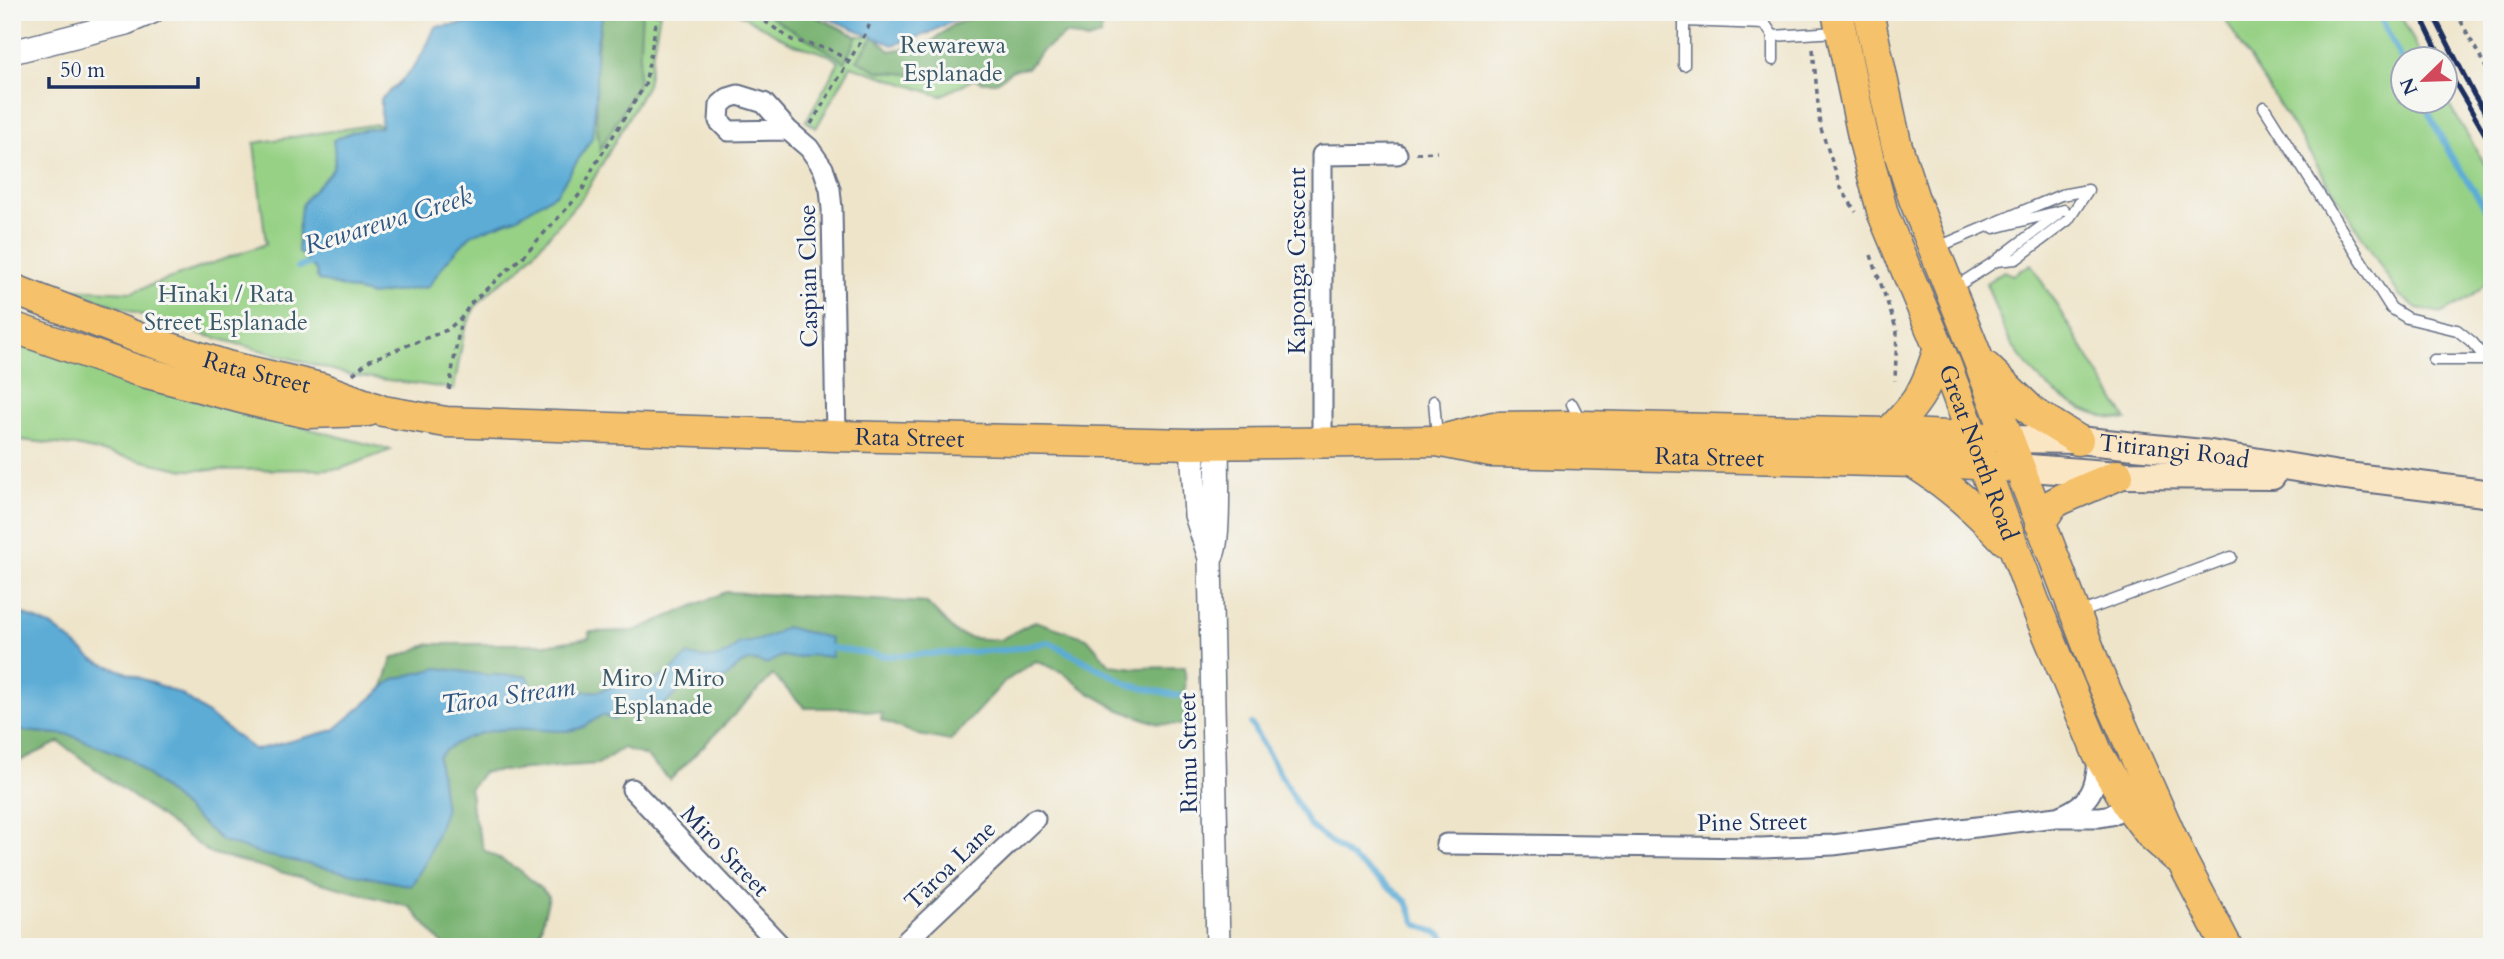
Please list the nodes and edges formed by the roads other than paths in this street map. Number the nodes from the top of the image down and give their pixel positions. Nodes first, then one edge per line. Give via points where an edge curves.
1 (152, 12) edge
2 (1684, 17) edge
3 (1855, 24) edge
4 (1773, 36) junction
5 (12, 52) edge
6 (1773, 60) dead end
7 (1684, 65) dead end
8 (2263, 107) dead end
9 (797, 130) road end
10 (1397, 154) dead end
11 (1963, 236) junction
12 (1934, 248) junction
13 (1996, 261) junction
14 (12, 289) edge
15 (1951, 290) junction
16 (12, 327) edge
17 (1939, 348) junction
18 (1978, 359) junction
19 (2434, 360) dead end
20 (2490, 363) edge
21 (1434, 401) dead end
22 (383, 411) junction
23 (1888, 433) junction
24 (835, 436) junction
25 (1971, 437) junction
26 (2007, 439) junction
27 (2078, 440) junction
28 (1322, 441) junction
29 (1437, 441) junction
30 (1205, 444) junction
31 (1914, 463) junction
32 (1982, 465) junction
33 (2018, 467) junction
34 (2118, 475) junction
35 (2339, 475) junction
36 (2492, 495) edge
37 (2040, 523) junction
38 (2013, 548) junction
39 (2231, 557) dead end
40 (2075, 614) junction
41 (2134, 753) junction
42 (2098, 754) junction
43 (632, 789) dead end
44 (2128, 805) junction
45 (2056, 817) junction
46 (1035, 819) dead end
47 (1446, 844) dead end
48 (2183, 863) junction
49 (782, 947) edge
50 (900, 947) edge
51 (1218, 947) edge
52 (2227, 947) edge

1 - 5 street
2 - 4 lane via 1765,24
2 - 7 lane
3 - 4 lane via 1811,34
3 - 12 main road, Great North Road
3 - 17 main road, Great North Road via 1864,141 1883,214
4 - 6 lane
8 - 20 lane via 2391,308 2407,318 2457,330
9 - 24 street, Caspian Close via 823,168 830,189
10 - 28 street, Kaponga Crescent via 1322,155
11 - 12 lane
11 - 13 lane via 2064,210
11 - 13 lane via 2061,195 2088,190 2068,220 2016,259
12 - 15 main road, Great North Road
13 - 15 lane
14 - 22 main road, Rata Street via 139,338 227,366 321,388
15 - 18 main road, Great North Road
16 - 22 main road, Rata Street via 135,370 253,401 309,413
17 - 23 main road via 1913,408
17 - 25 main road, Great North Road
18 - 26 main road, Great North Road
18 - 27 main road via 2034,413
19 - 20 lane
21 - 29 lane
22 - 24 main road, Rata Street via 446,422
23 - 25 main road, Rata Street
23 - 29 main road, Rata Street via 1577,415 1493,427
24 - 30 main road, Rata Street
25 - 26 main road, Rata Street
25 - 32 main road, Great North Road
26 - 27 main road, Titirangi Road
26 - 33 main road, Great North Road
27 - 35 main road, Titirangi Road via 2211,454
28 - 29 main road, Rata Street
28 - 30 main road, Rata Street
29 - 31 main road, Rata Street via 1491,452
30 - 51 street, Rimu Street via 1217,528 1215,551 1209,558
31 - 32 main road, Rata Street
31 - 38 main road via 1965,499
32 - 33 main road, Rata Street
32 - 38 main road, Great North Road
33 - 34 main road, Titirangi Road
33 - 37 main road, Great North Road
34 - 35 main road, Titirangi Road
34 - 37 main road via 2053,504
35 - 36 main road, Titirangi Road
37 - 40 main road, Great North Road
38 - 42 main road, Great North Road
39 - 40 lane
40 - 41 main road, Great North Road
41 - 44 main road via 2136,793
41 - 48 main road, Great North Road
42 - 44 main road, Great North Road
42 - 45 street, Pine Street via 2093,792
43 - 49 street, Miro Street
44 - 45 street, Pine Street via 2100,817
44 - 48 main road, Great North Road via 2150,834
45 - 47 street, Pine Street via 1833,845
46 - 50 street, Tāroa Lane
48 - 52 main road, Great North Road

